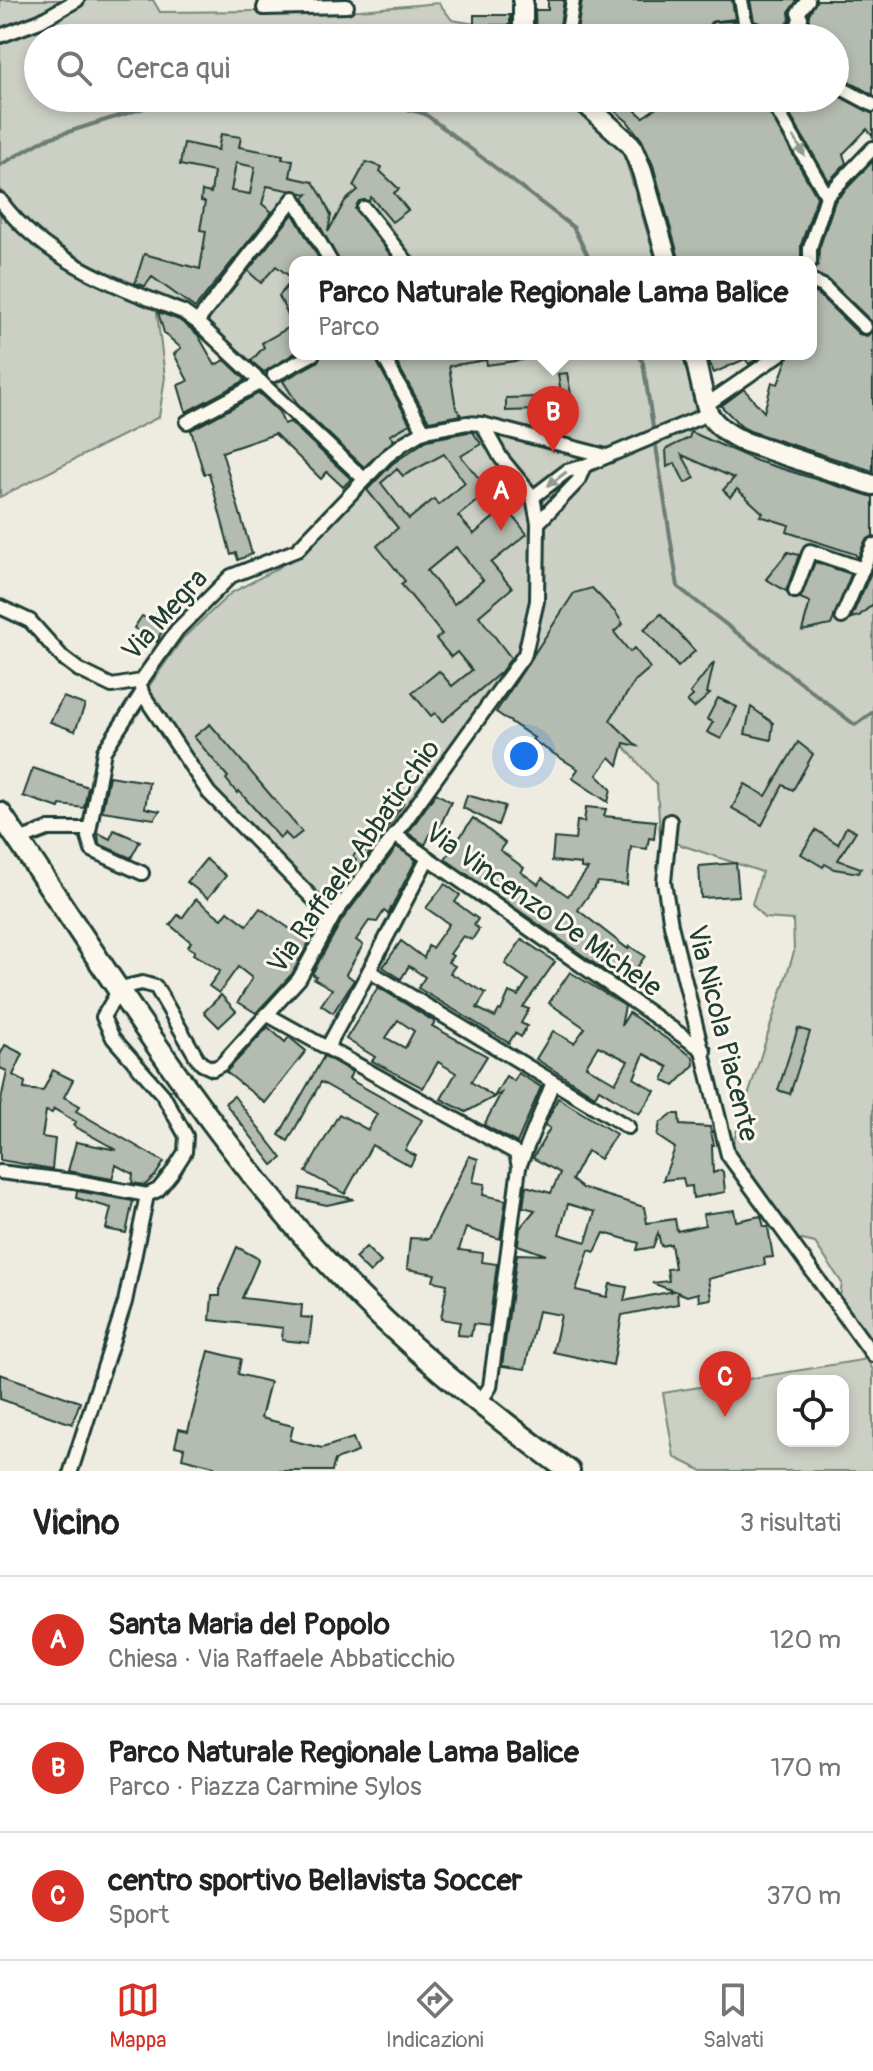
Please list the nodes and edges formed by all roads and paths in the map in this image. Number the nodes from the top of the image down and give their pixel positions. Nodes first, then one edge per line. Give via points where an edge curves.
1 (77, 0) edge
2 (267, 0) edge
3 (523, 0) edge
4 (573, 0) edge
5 (741, 0) edge
6 (808, 0) edge
7 (347, 6) dead end
8 (32, 24) edge
9 (523, 24) edge
10 (569, 24) edge
11 (745, 24) edge
12 (797, 24) edge
13 (24, 27) edge
14 (0, 36) edge
15 (849, 92) edge
16 (873, 105) edge
17 (594, 112) edge
18 (778, 112) edge
19 (873, 148) edge
20 (827, 196) junction
21 (0, 200) edge
22 (364, 208) dead end
23 (328, 256) edge
24 (402, 256) edge
25 (666, 256) edge
26 (810, 256) edge
27 (817, 284) edge
28 (197, 322) junction
29 (865, 327) dead end
30 (302, 360) edge
31 (385, 360) edge
32 (696, 360) edge
33 (772, 360) edge
34 (274, 375) dead end
35 (261, 382) junction
36 (705, 413) junction
37 (187, 422) dead end
38 (482, 424) junction
39 (424, 431) junction
40 (606, 456) junction
41 (584, 466) junction
42 (364, 479) junction
43 (873, 485) edge
44 (533, 497) junction
45 (538, 523) junction
46 (873, 545) edge
47 (863, 569) junction
48 (795, 591) dead end
49 (0, 607) edge
50 (842, 617) dead end
51 (142, 687) junction
52 (0, 813) edge
53 (670, 821) dead end
54 (89, 829) junction
55 (395, 835) junction
56 (19, 840) junction
57 (428, 858) junction
58 (142, 873) dead end
59 (332, 918) junction
60 (369, 971) junction
61 (120, 988) junction
62 (266, 1014) junction
63 (327, 1048) junction
64 (704, 1051) junction
65 (553, 1082) junction
66 (628, 1127) dead end
67 (519, 1167) junction
68 (0, 1172) edge
69 (147, 1195) junction
70 (873, 1355) edge
71 (479, 1403) junction
72 (71, 1471) edge
73 (569, 1471) edge

1 - 8 street
2 - 7 street via 264,8
3 - 9 street
4 - 10 street
5 - 11 street
6 - 12 street
13 - 14 street
15 - 16 street
17 - 25 street via 631,145
18 -> 20 street
19 - 20 street
20 - 26 street
21 - 28 street via 22,227 73,263
22 - 24 street
23 - 28 street via 294,198
27 - 29 street
28 - 35 street
30 - 34 street
31 - 39 street
32 - 36 street
33 - 36 street
35 - 37 street
35 - 42 street
36 - 40 street
36 - 43 street via 745,442
38 - 39 street, Via Megra
38 - 40 street, Via Megra
38 - 44 street
39 - 42 street, Via Megra
40 - 41 street
41 -> 44 street via 567,471
41 - 45 street via 578,481
42 - 51 street, Via Megra via 297,550 231,576 177,630
44 - 45 street, Via Raffaele Abbaticchio
45 - 55 street, Via Raffaele Abbaticchio via 537,601 525,654
46 - 47 street
47 - 48 street via 810,551
47 - 50 street
49 - 51 street, Via Megra via 30,621 79,670 112,686
51 - 54 street via 104,751
51 - 59 street via 209,793
52 - 56 main road
53 - 64 street, Via Nicola Piacente via 664,882
54 - 56 street via 48,829
54 - 58 street via 92,850
55 - 57 street, Via Vincenzo De Michele
55 - 59 street, Via Raffaele Abbaticchio
56 - 61 main road
57 - 60 street
57 - 64 street, Via Vincenzo De Michele
59 - 62 street, Via Raffaele Abbaticchio via 299,979
60 - 63 street
60 - 65 street
61 - 62 street, Via Raffaele Abbaticchio via 142,983 156,987 197,1058 213,1069
61 - 69 street via 103,1017 106,1025 163,1095 186,1136 185,1152 171,1174
61 - 71 main road via 221,1135 302,1234 384,1320
62 - 63 street
63 - 67 street via 516,1153
64 - 70 street, Via Nicola Piacente via 728,1155
65 - 66 street
65 - 67 street
67 - 71 street via 490,1387
68 - 69 street
69 - 72 street via 125,1302
71 - 73 main road

